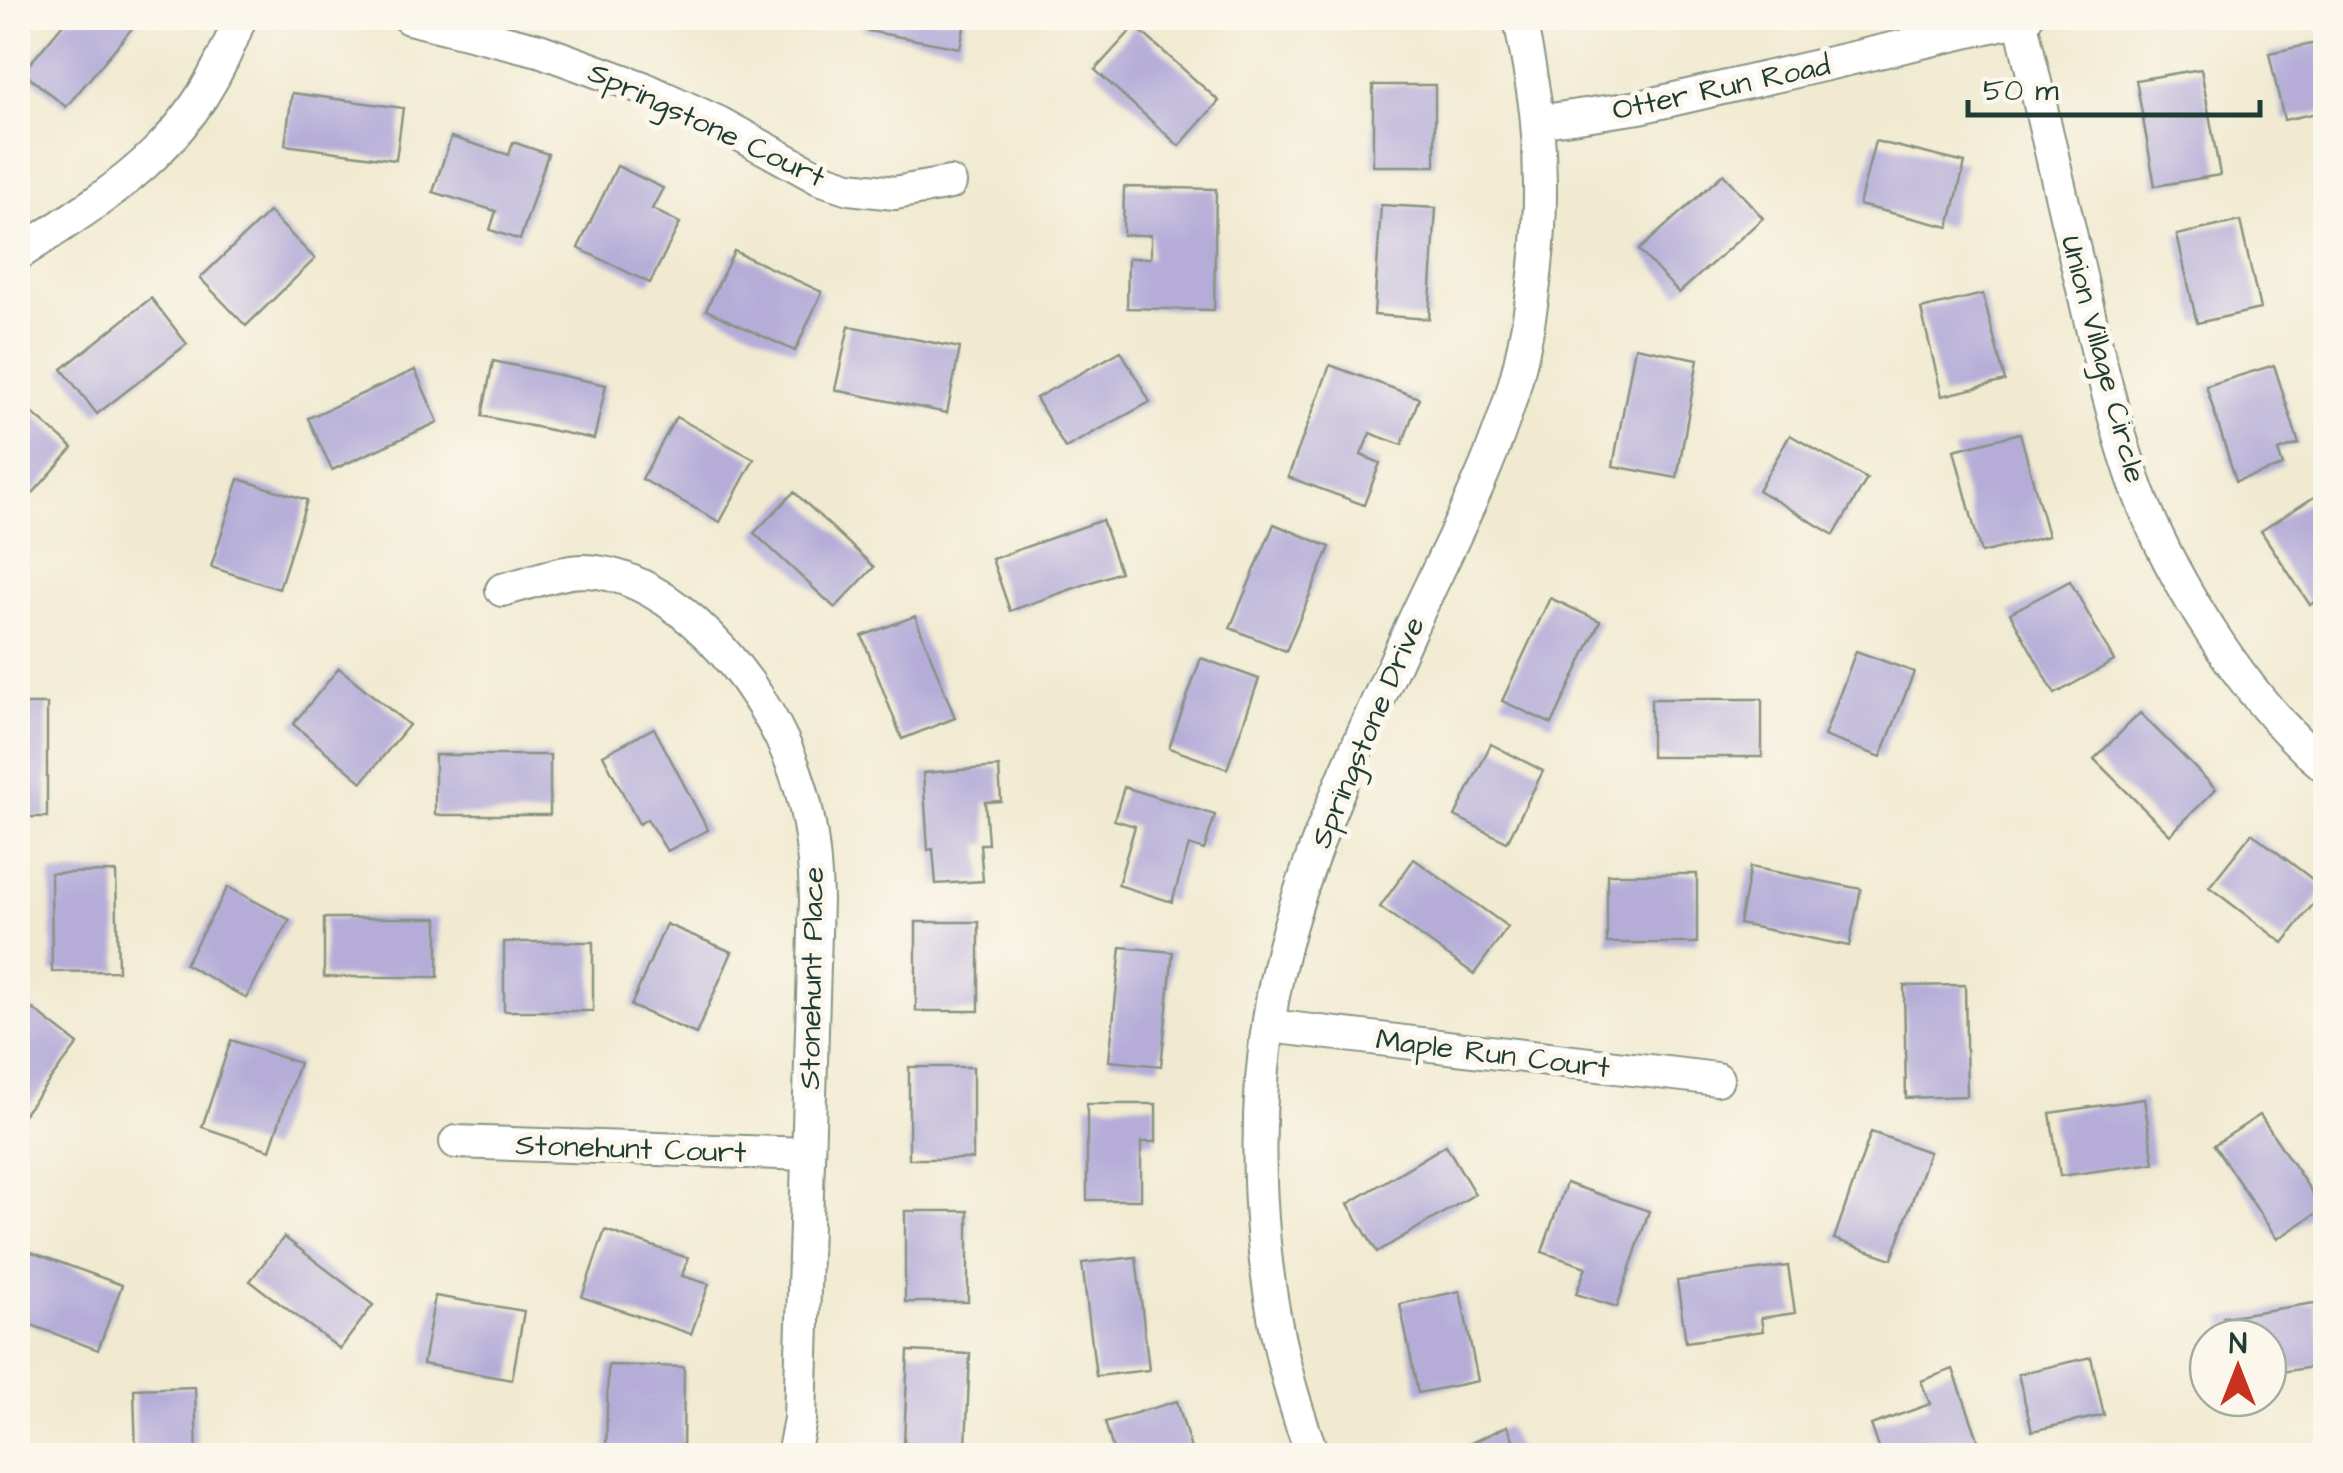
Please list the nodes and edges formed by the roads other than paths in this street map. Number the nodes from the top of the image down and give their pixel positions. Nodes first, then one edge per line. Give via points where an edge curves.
1 (240, 18) edge
2 (409, 18) edge
3 (1520, 18) edge
4 (2022, 18) edge
5 (1537, 122) junction
6 (950, 183) dead end
7 (18, 254) edge
8 (502, 590) dead end
9 (2326, 767) edge
10 (1270, 1026) junction
11 (1717, 1079) dead end
12 (456, 1142) dead end
13 (807, 1154) junction
14 (793, 1456) edge
15 (1313, 1456) edge

1 - 7 street via 199,102 170,140 116,191
2 - 6 street, Springstone Court via 539,50 643,88 850,188 895,193
3 - 5 street, Springstone Drive
4 - 5 street, Otter Run Road via 1640,107
4 - 9 street, Union Village Circle via 2113,414 2155,532 2202,617 2255,692
5 - 10 street, Springstone Drive via 1536,264 1509,404 1332,802 1289,929
8 - 13 street, Stonehunt Place via 582,571 648,589 719,646 772,719 801,789 816,864
10 - 11 street, Maple Run Court
10 - 15 street, Springstone Drive via 1260,1183 1266,1268 1282,1358
12 - 13 street, Stonehunt Court
13 - 14 street, Stonehunt Place via 800,1419

